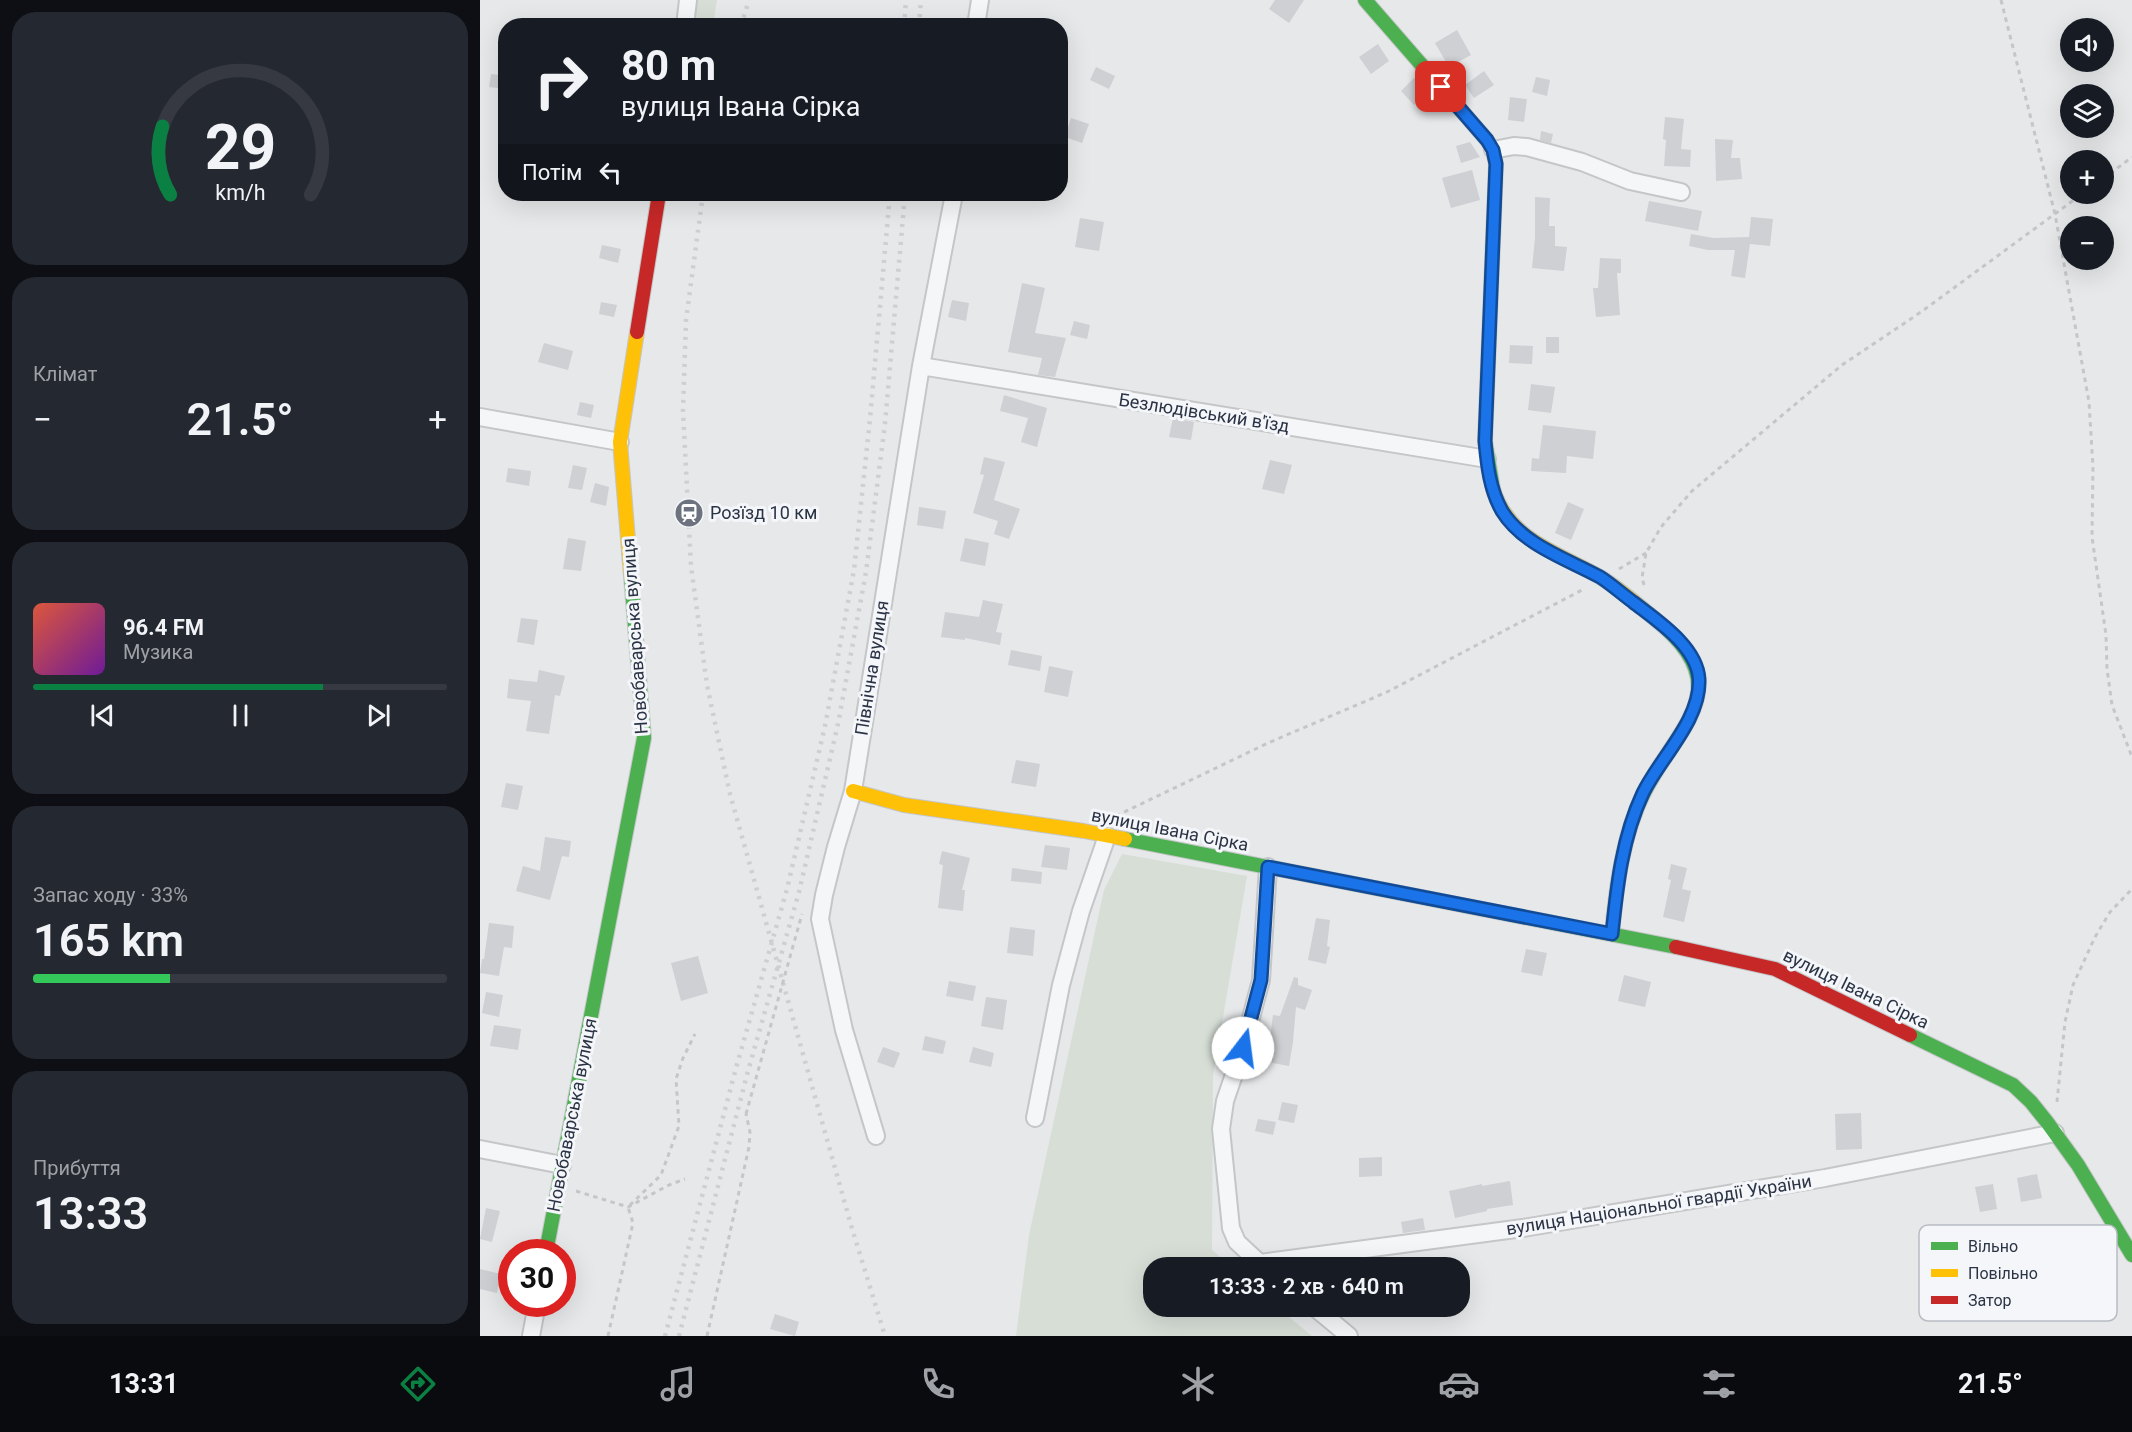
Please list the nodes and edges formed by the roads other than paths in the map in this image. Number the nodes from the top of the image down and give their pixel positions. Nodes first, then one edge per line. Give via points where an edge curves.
1 (688, 0) edge
2 (980, 0) edge
3 (1365, 0) edge
4 (685, 18) edge
5 (977, 18) edge
6 (1493, 150) junction
7 (1681, 192) dead end
8 (657, 201) edge
9 (953, 201) edge
10 (921, 366) junction
11 (480, 417) edge
12 (620, 442) junction
13 (1487, 459) junction
14 (853, 790) junction
15 (1107, 836) junction
16 (1268, 867) junction
17 (1612, 934) junction
18 (1035, 1118) dead end
19 (2055, 1133) junction
20 (876, 1136) dead end
21 (480, 1149) edge
22 (562, 1165) junction
23 (2113, 1225) edge
24 (2117, 1231) edge
25 (548, 1239) edge
26 (2132, 1255) edge
27 (1254, 1257) edge
28 (1318, 1257) edge
29 (535, 1317) edge
30 (1326, 1317) edge
31 (531, 1336) edge
32 (1349, 1336) edge

1 - 4 street
2 - 5 street
3 - 6 street
6 - 7 street via 1527,147
6 - 13 street via 1496,164
8 - 12 street, Новобаварська вулиця
9 - 10 street, Північна вулиця
10 - 13 street, Безлюдівський в'їзд
10 - 14 street, Північна вулиця
11 - 12 street
12 - 22 street, Новобаварська вулиця via 644,738
13 - 17 street via 1503,512 1519,530 1602,579 1668,629 1696,667 1699,680 1686,725 1644,791 1630,827 1618,875
14 - 15 street, вулиця Івана Сірка via 904,805
14 - 20 street, Північна вулиця via 820,919 844,1030
15 - 16 street, вулиця Івана Сірка
15 - 18 street via 1061,985
16 - 17 street, вулиця Івана Сірка
16 - 27 street via 1261,980 1225,1101 1221,1130 1231,1228 1237,1242
17 - 19 street, вулиця Івана Сірка via 1775,969 2013,1085
19 - 23 street, вулиця Івана Сірка
19 - 28 street, вулиця Національної гвардії України via 1825,1178
21 - 22 street
22 - 25 street, Новобаварська вулиця
24 - 26 street, вулиця Івана Сірка
29 - 31 street
30 - 32 street

